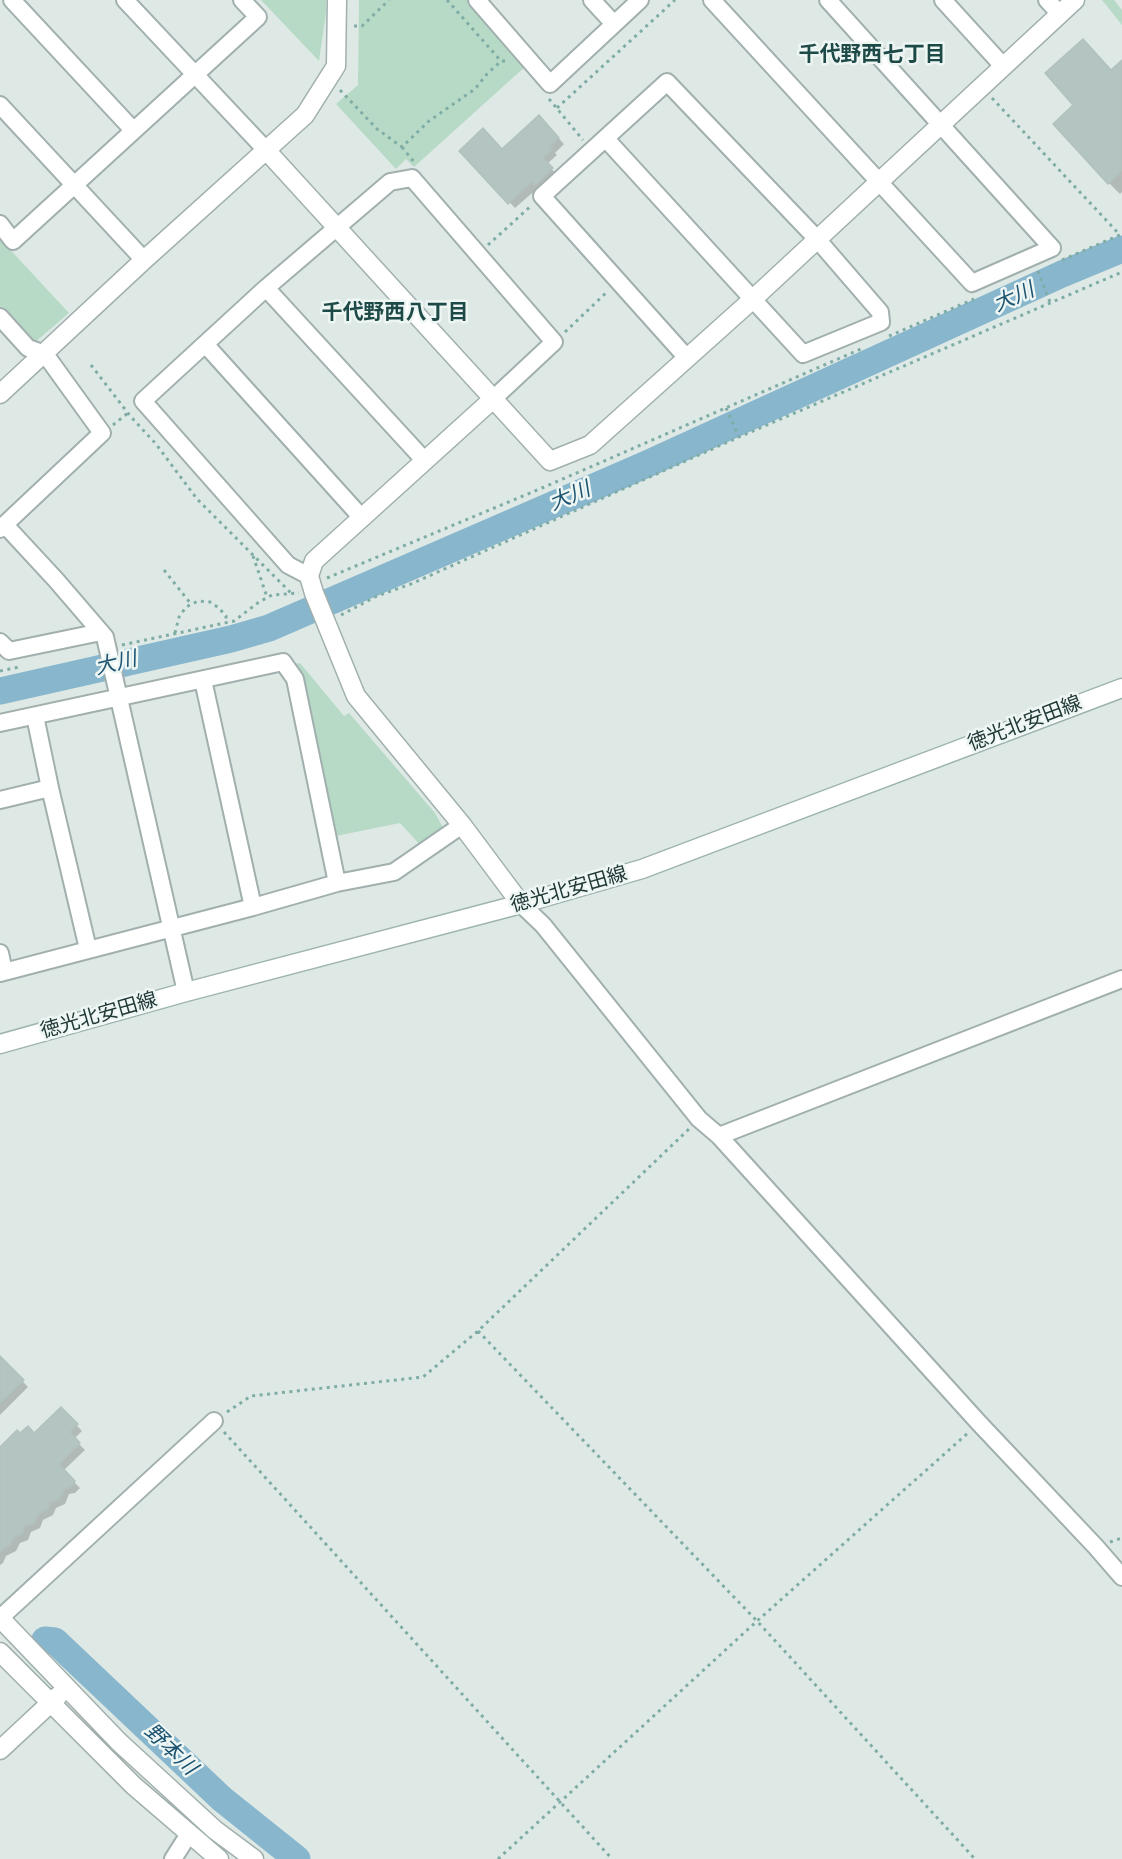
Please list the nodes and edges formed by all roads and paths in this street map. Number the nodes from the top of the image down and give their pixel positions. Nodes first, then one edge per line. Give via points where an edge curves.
1 (12, 0) edge
2 (125, 0) edge
3 (242, 0) edge
4 (337, 0) edge
5 (389, 0) edge
6 (447, 0) edge
7 (477, 0) edge
8 (592, 0) edge
9 (640, 0) edge
10 (675, 0) edge
11 (712, 0) edge
12 (828, 0) edge
13 (943, 0) edge
14 (1047, 0) edge
15 (1076, 0) edge
16 (1060, 14) junction
17 (614, 24) junction
18 (354, 26) dead end
19 (501, 61) junction
20 (1004, 66) junction
21 (516, 68) dead end
22 (195, 73) junction
23 (329, 78) junction
24 (982, 86) junction
25 (548, 97) dead end
26 (0, 105) edge
27 (557, 108) junction
28 (940, 124) junction
29 (133, 130) junction
30 (606, 139) junction
31 (267, 150) junction
32 (592, 151) junction
33 (878, 182) junction
34 (74, 186) junction
35 (542, 196) junction
36 (0, 224) edge
37 (338, 227) junction
38 (1121, 234) edge
39 (816, 239) junction
40 (478, 254) junction
41 (144, 260) junction
42 (1058, 262) dead end
43 (1038, 272) dead end
44 (1122, 272) edge
45 (618, 282) junction
46 (266, 288) junction
47 (978, 297) dead end
48 (753, 298) junction
49 (1050, 302) junction
50 (0, 317) edge
51 (884, 339) dead end
52 (554, 342) junction
53 (205, 344) junction
54 (862, 348) dead end
55 (45, 354) junction
56 (687, 358) junction
57 (91, 365) dead end
58 (0, 394) edge
59 (493, 399) junction
60 (726, 408) junction
61 (739, 436) junction
62 (425, 462) junction
63 (362, 518) junction
64 (2, 527) edge
65 (252, 554) junction
66 (164, 570) dead end
67 (312, 584) junction
68 (292, 594) junction
69 (267, 597) junction
70 (191, 604) junction
71 (325, 619) junction
72 (226, 623) junction
73 (175, 633) junction
74 (0, 642) edge
75 (106, 644) junction
76 (21, 666) dead end
77 (0, 671) edge
78 (202, 680) junction
79 (1122, 688) edge
80 (117, 694) junction
81 (35, 716) junction
82 (0, 723) edge
83 (50, 788) junction
84 (0, 800) edge
85 (462, 825) junction
86 (337, 883) junction
87 (521, 904) junction
88 (253, 907) junction
89 (171, 928) junction
90 (88, 949) junction
91 (0, 953) edge
92 (2, 972) edge
93 (1122, 980) edge
94 (186, 992) junction
95 (0, 1044) edge
96 (699, 1119) junction
97 (719, 1136) junction
98 (478, 1331) junction
99 (214, 1421) junction
100 (979, 1423) junction
101 (1122, 1577) edge
102 (0, 1618) edge
103 (757, 1621) junction
104 (0, 1652) edge
105 (66, 1688) junction
106 (50, 1704) junction
107 (0, 1750) edge
108 (561, 1802) junction
109 (189, 1834) junction
110 (173, 1859) edge
111 (219, 1859) edge
112 (254, 1859) edge
113 (498, 1859) edge
114 (612, 1859) edge
115 (975, 1859) edge

1 - 29 street
2 - 22 street
3 - 22 street via 258,17
4 - 23 street via 336,66
5 - 18 path via 362,26
6 - 19 path
7 - 17 street via 550,84
8 - 17 street
9 - 17 street
10 - 27 path
11 - 33 street
12 - 28 street
13 - 20 street
14 - 16 street
15 - 16 street
16 - 20 street
19 - 21 path via 508,60
19 - 23 path via 475,89 429,121 402,147 377,129
20 - 24 street
22 - 29 street
22 - 31 street
23 - 31 street via 305,115
24 - 28 street
24 - 38 path
25 - 27 path
26 - 34 street
27 - 32 path
28 - 33 street
28 - 33 street via 1052,248 972,283
29 - 34 street
30 - 32 street
30 - 39 street via 667,82
30 - 48 street
31 - 37 street
31 - 41 street
32 - 35 street
33 - 39 street
34 - 36 street via 13,241
34 - 41 street
35 - 40 path
35 - 45 street
37 - 40 street via 390,182 412,178
37 - 46 street
37 - 59 street
38 - 42 path
39 - 48 street
39 - 48 street via 880,312 881,322 803,354
40 - 52 street
41 - 55 street
43 - 49 path
44 - 49 path
45 - 52 path
45 - 56 street
46 - 53 street
46 - 62 street
47 - 51 path
48 - 56 street
49 - 61 path
50 - 55 street via 28,348
52 - 59 street
53 - 63 street
53 - 67 street via 142,401 288,566
54 - 60 path
55 - 58 street
55 - 64 street via 102,433
56 - 59 street via 590,444 550,461
57 - 65 path via 197,499
59 - 62 street
60 - 61 path
60 - 67 path
61 - 71 path
62 - 63 street
63 - 67 street via 314,561
64 - 75 street
65 - 68 path
65 - 69 path
66 - 70 path
67 - 68 path
67 - 71 street
68 - 69 path
69 - 72 path
70 - 72 path via 210,602 226,616
70 - 73 path via 179,617
71 - 85 street via 356,696
72 - 73 path
73 - 75 path
74 - 75 street via 9,651
75 - 80 street
76 - 77 path
78 - 80 street
78 - 86 street via 283,662 295,679
78 - 88 street
79 - 87 street, 徳光北安田線 via 642,869
80 - 81 street
80 - 89 street
81 - 82 street
81 - 83 street
83 - 84 street
83 - 90 street
85 - 86 street via 394,872
85 - 87 street
86 - 88 street
87 - 94 street, 徳光北安田線
87 - 96 street via 543,925
88 - 89 street
89 - 90 street
89 - 94 street
90 - 92 street
91 - 92 street
93 - 97 street
94 - 95 street, 徳光北安田線
96 - 97 street
96 - 98 path
97 - 100 street
98 - 99 path via 423,1377 251,1396
98 - 103 path
99 - 102 street
99 - 108 path
100 - 101 street
100 - 103 path
102 - 105 street
103 - 108 path
103 - 115 path
104 - 106 street
105 - 106 street
105 - 112 street via 128,1750
106 - 107 street
106 - 109 street
108 - 113 path
108 - 114 path
109 - 110 street
109 - 111 street

